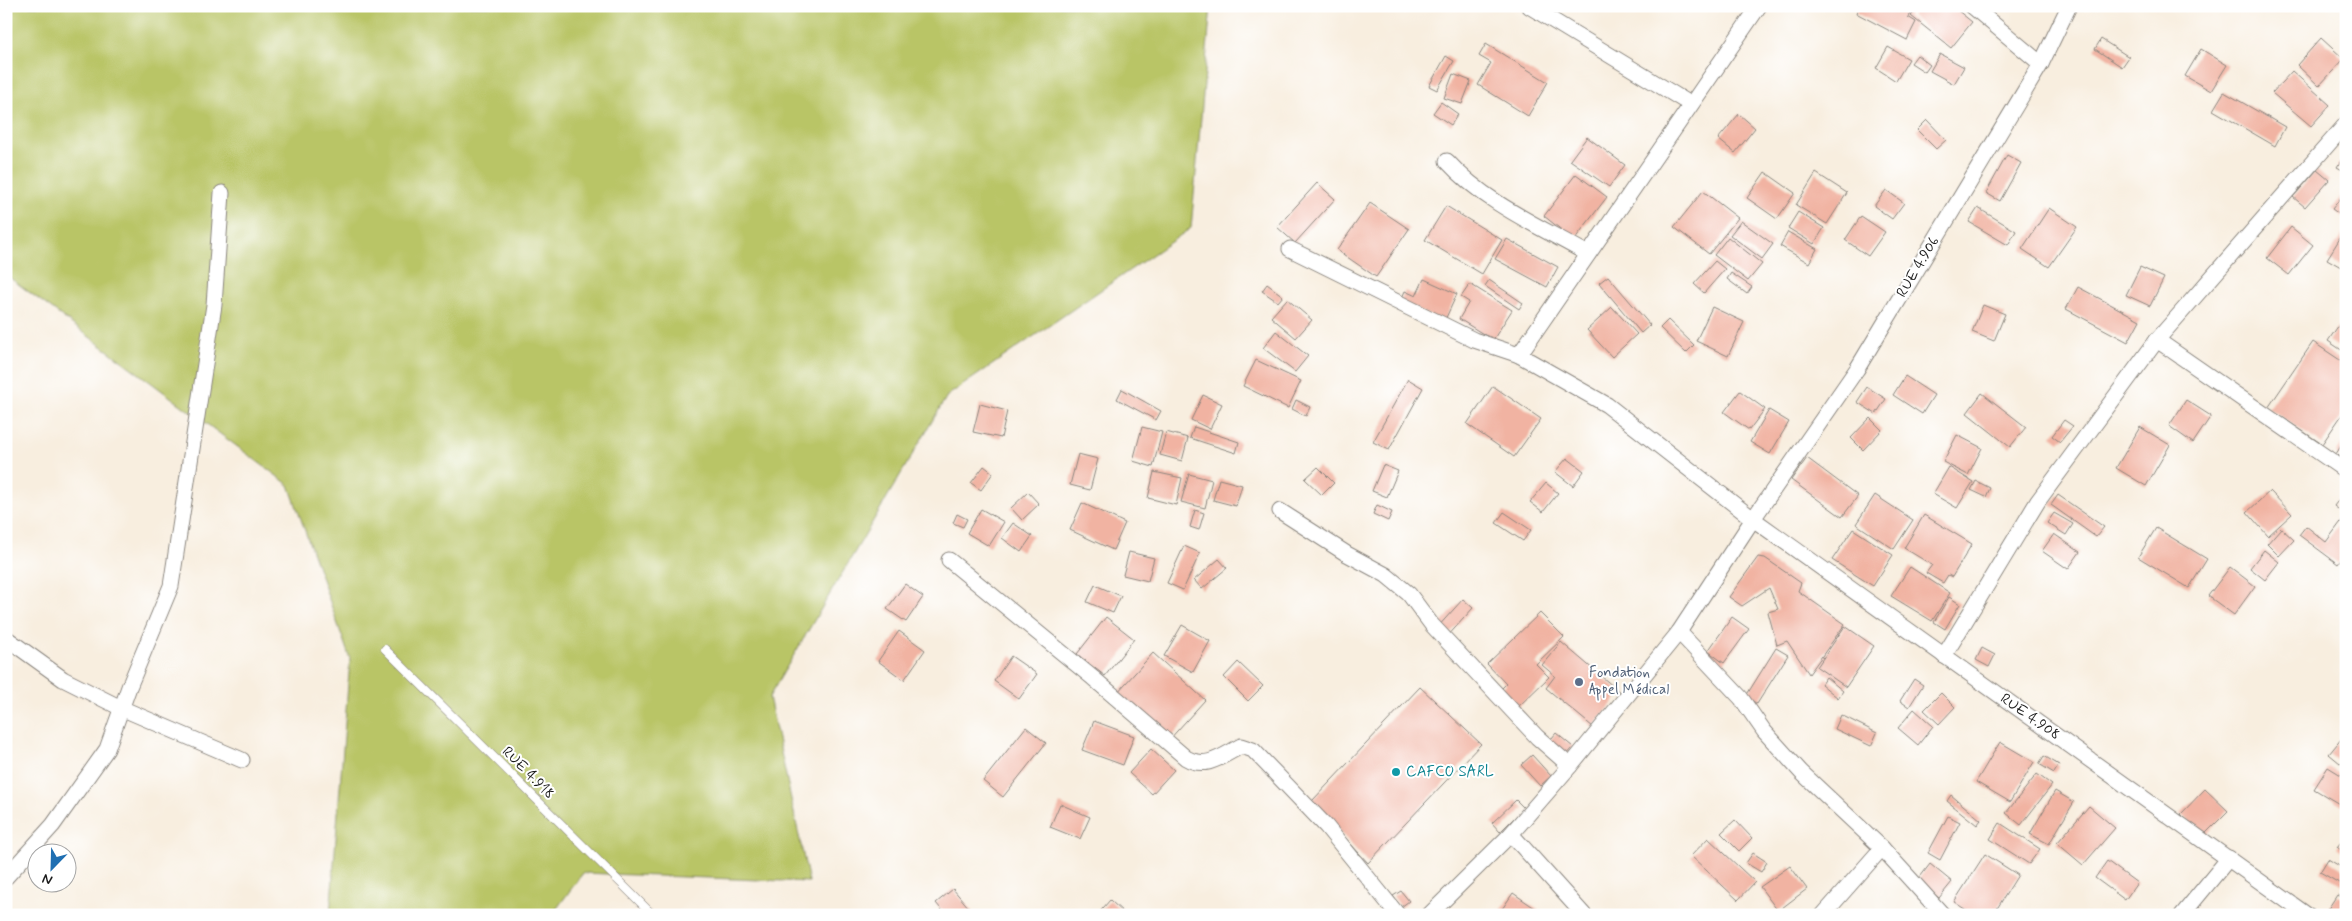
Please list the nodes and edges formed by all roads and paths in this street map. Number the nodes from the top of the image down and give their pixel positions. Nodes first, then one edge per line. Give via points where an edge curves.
1 (1529, 6) edge
2 (1758, 6) edge
3 (1972, 6) edge
4 (2069, 6) edge
5 (2041, 64) junction
6 (1690, 104) junction
7 (2346, 124) edge
8 (1447, 161) dead end
9 (222, 193) dead end
10 (1290, 250) dead end
11 (1588, 254) junction
12 (2157, 340) junction
13 (1519, 355) junction
14 (2346, 471) edge
15 (1280, 511) dead end
16 (1753, 519) junction
17 (948, 560) dead end
18 (1679, 632) junction
19 (6, 638) edge
20 (385, 649) dead end
21 (1944, 656) junction
22 (121, 708) junction
23 (242, 760) dead end
24 (1570, 766) junction
25 (1511, 834) junction
26 (1882, 848) junction
27 (2229, 858) junction
28 (6, 877) edge
29 (653, 915) edge
30 (1398, 915) edge
31 (1429, 915) edge
32 (1584, 915) edge
33 (1823, 915) edge
34 (1943, 915) edge
35 (2182, 915) edge
36 (2307, 915) edge

1 - 6 street
2 - 6 street
3 - 5 street
4 - 5 street, RUE 4.906
5 - 16 street, RUE 4.906 via 1857,369
6 - 11 street
7 - 12 street
8 - 11 street via 1490,199
9 - 22 street via 214,305 171,586
10 - 13 street, RUE 4.908 via 1474,340
11 - 13 street
12 - 14 street
12 - 21 street via 2038,502
13 - 16 street, RUE 4.908 via 1608,405
15 - 24 street via 1346,554 1386,575 1409,594 1432,625 1537,737
16 - 18 street, RUE 4.906
16 - 21 street, RUE 4.908
17 - 30 street via 1186,758 1196,764 1205,764 1241,746 1253,750 1326,826
18 - 24 street, RUE 4.906
18 - 26 street via 1741,698 1764,731 1801,772
19 - 22 street via 63,679
20 - 29 lane, RUE 4.918
21 - 27 street, RUE 4.908
22 - 23 street
22 - 28 street via 107,749 53,825
24 - 25 street, RUE 4.906
25 - 31 street, RUE 4.906
25 - 32 street
26 - 33 street
26 - 34 street
27 - 35 street
27 - 36 street, RUE 4.908

